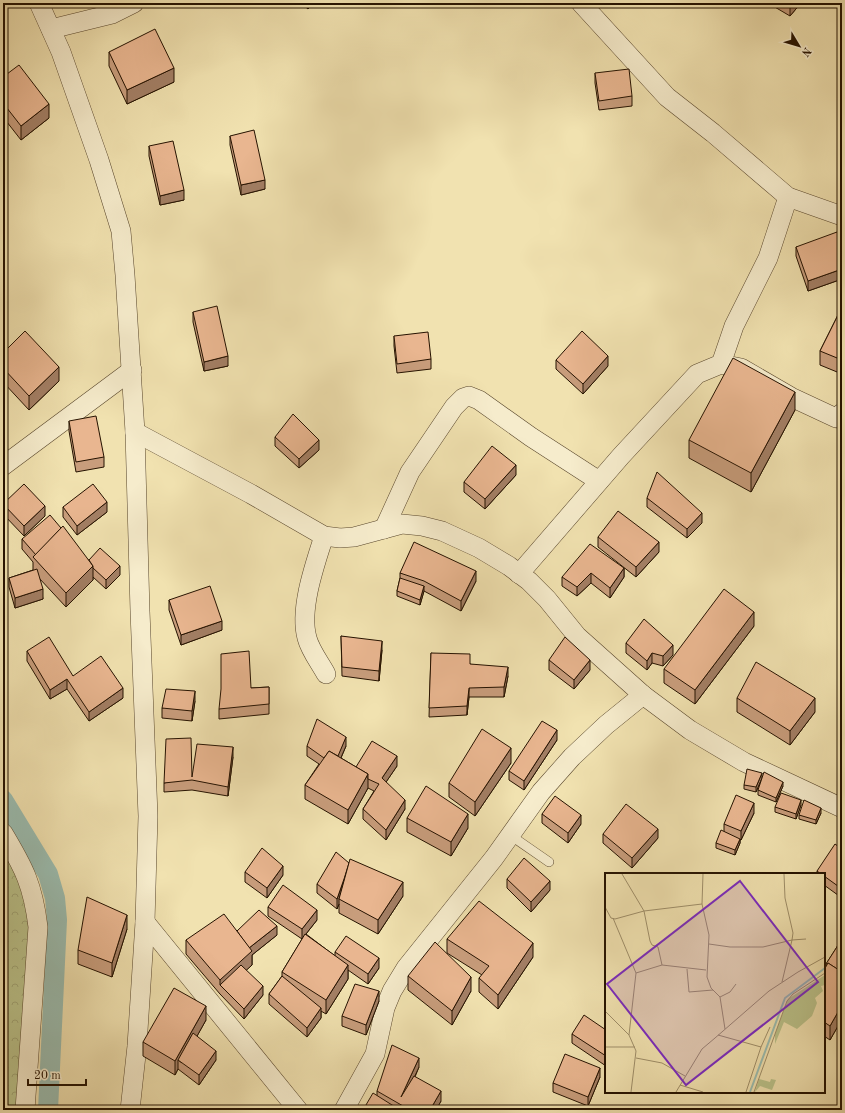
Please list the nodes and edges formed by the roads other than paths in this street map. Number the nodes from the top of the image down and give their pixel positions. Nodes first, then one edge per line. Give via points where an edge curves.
1 (39, 3) edge
2 (134, 3) edge
3 (580, 3) edge
4 (51, 29) junction
5 (788, 197) junction
6 (842, 216) edge
7 (721, 364) junction
8 (132, 370) junction
9 (842, 413) edge
10 (135, 432) junction
11 (3, 466) edge
12 (599, 481) junction
13 (384, 529) junction
14 (324, 536) junction
15 (519, 574) junction
16 (326, 674) dead end
17 (643, 696) junction
18 (842, 808) edge
19 (3, 833) edge
20 (510, 835) junction
21 (549, 862) dead end
22 (145, 922) junction
23 (25, 1110) edge
24 (130, 1110) edge
25 (298, 1110) edge
26 (344, 1110) edge

1 - 4 street
2 - 4 street via 112,14
3 - 5 street via 667,97
4 - 8 street via 62,52 121,231
5 - 6 street
5 - 7 street via 768,258 734,326
7 - 9 street via 741,368 791,397 836,418
7 - 12 street via 697,374
8 - 10 street
8 - 11 street
10 - 14 street
10 - 22 street via 148,816
12 - 13 street via 479,400 469,396 454,407 410,472
12 - 15 street
13 - 14 street via 354,537
13 - 15 street via 402,524 442,531 479,548
14 - 16 street via 305,608 307,638
15 - 17 street via 547,599 577,636
17 - 18 street via 690,730 744,762
17 - 20 street via 606,725 572,757 540,792
19 - 23 street via 25,870 35,902 38,926
20 - 21 lane
20 - 26 street via 406,968 392,991 385,1008 375,1054
22 - 24 street
22 - 25 street

